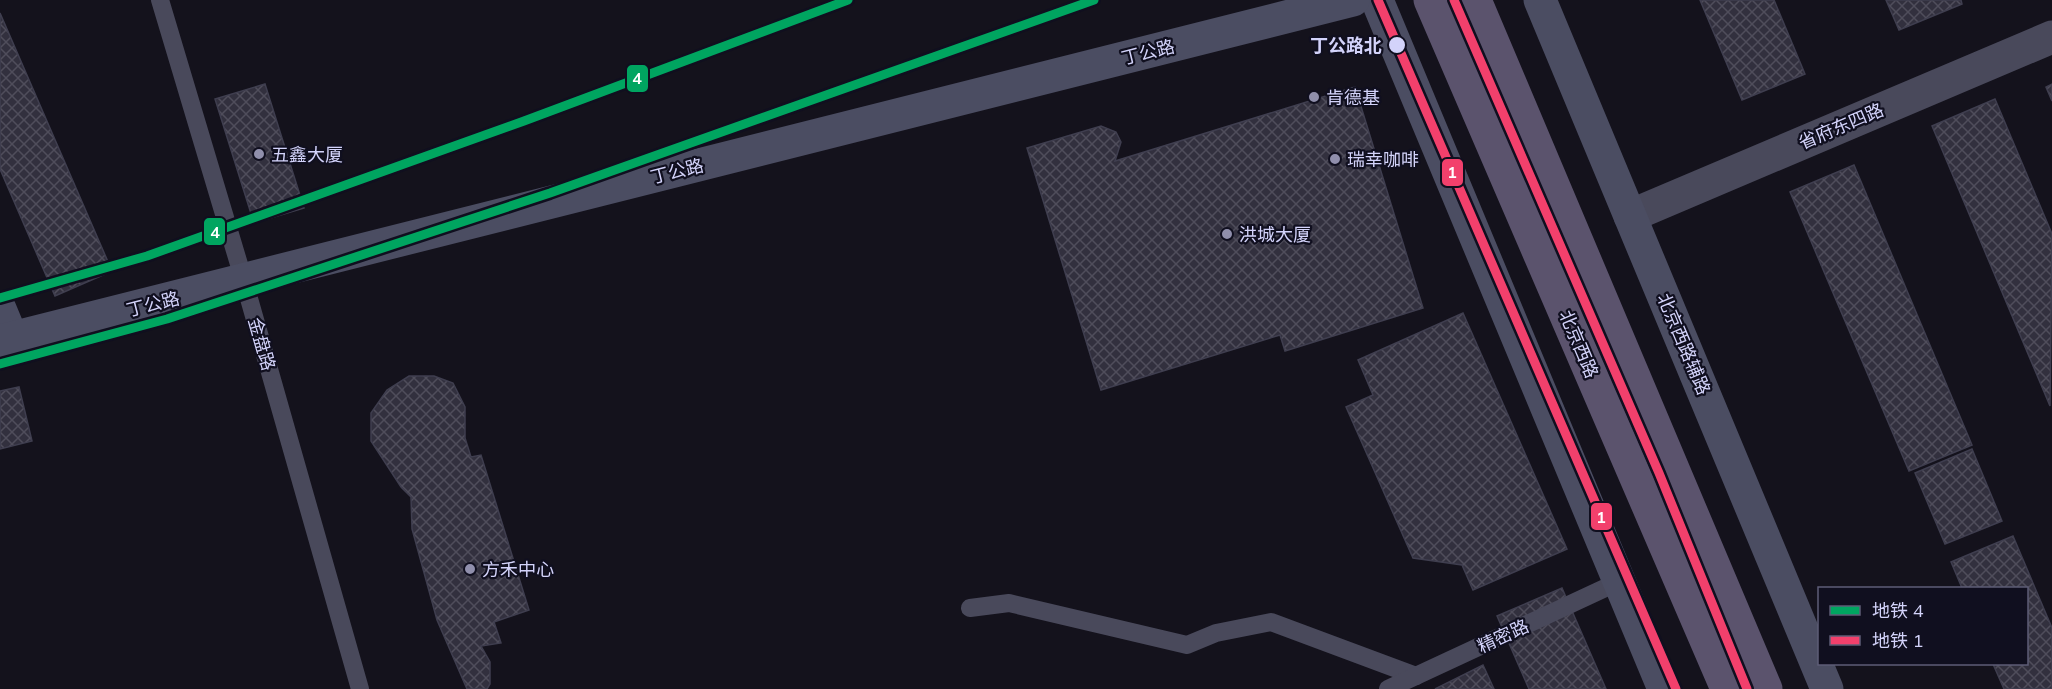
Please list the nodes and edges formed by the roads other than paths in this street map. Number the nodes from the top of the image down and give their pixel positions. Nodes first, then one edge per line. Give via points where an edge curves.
1 (160, 0) edge
2 (1353, 0) edge
3 (1377, 0) edge
4 (1430, 0) edge
5 (1475, 0) edge
6 (1540, 0) edge
7 (2052, 37) edge
8 (1630, 216) junction
9 (244, 281) junction
10 (4, 330) edge
11 (1618, 582) junction
12 (970, 608) dead end
13 (1416, 676) junction
14 (360, 689) edge
15 (1388, 689) edge
16 (1664, 689) edge
17 (1727, 689) edge
18 (1766, 689) edge
19 (1827, 689) edge

1 - 9 lane, 金盘路
2 - 9 main road, 丁公路
3 - 11 main road
4 - 17 main road, 北京西路
5 - 18 main road
6 - 8 main road, 北京西路辅路
7 - 8 street, 省府东四路
8 - 19 main road, 北京西路辅路
9 - 10 main road, 丁公路
9 - 14 lane, 金盘路
11 - 13 lane, 精密路
11 - 16 main road
12 - 13 lane via 1010,603 1187,645 1216,633 1271,622
13 - 15 lane, 精密路

